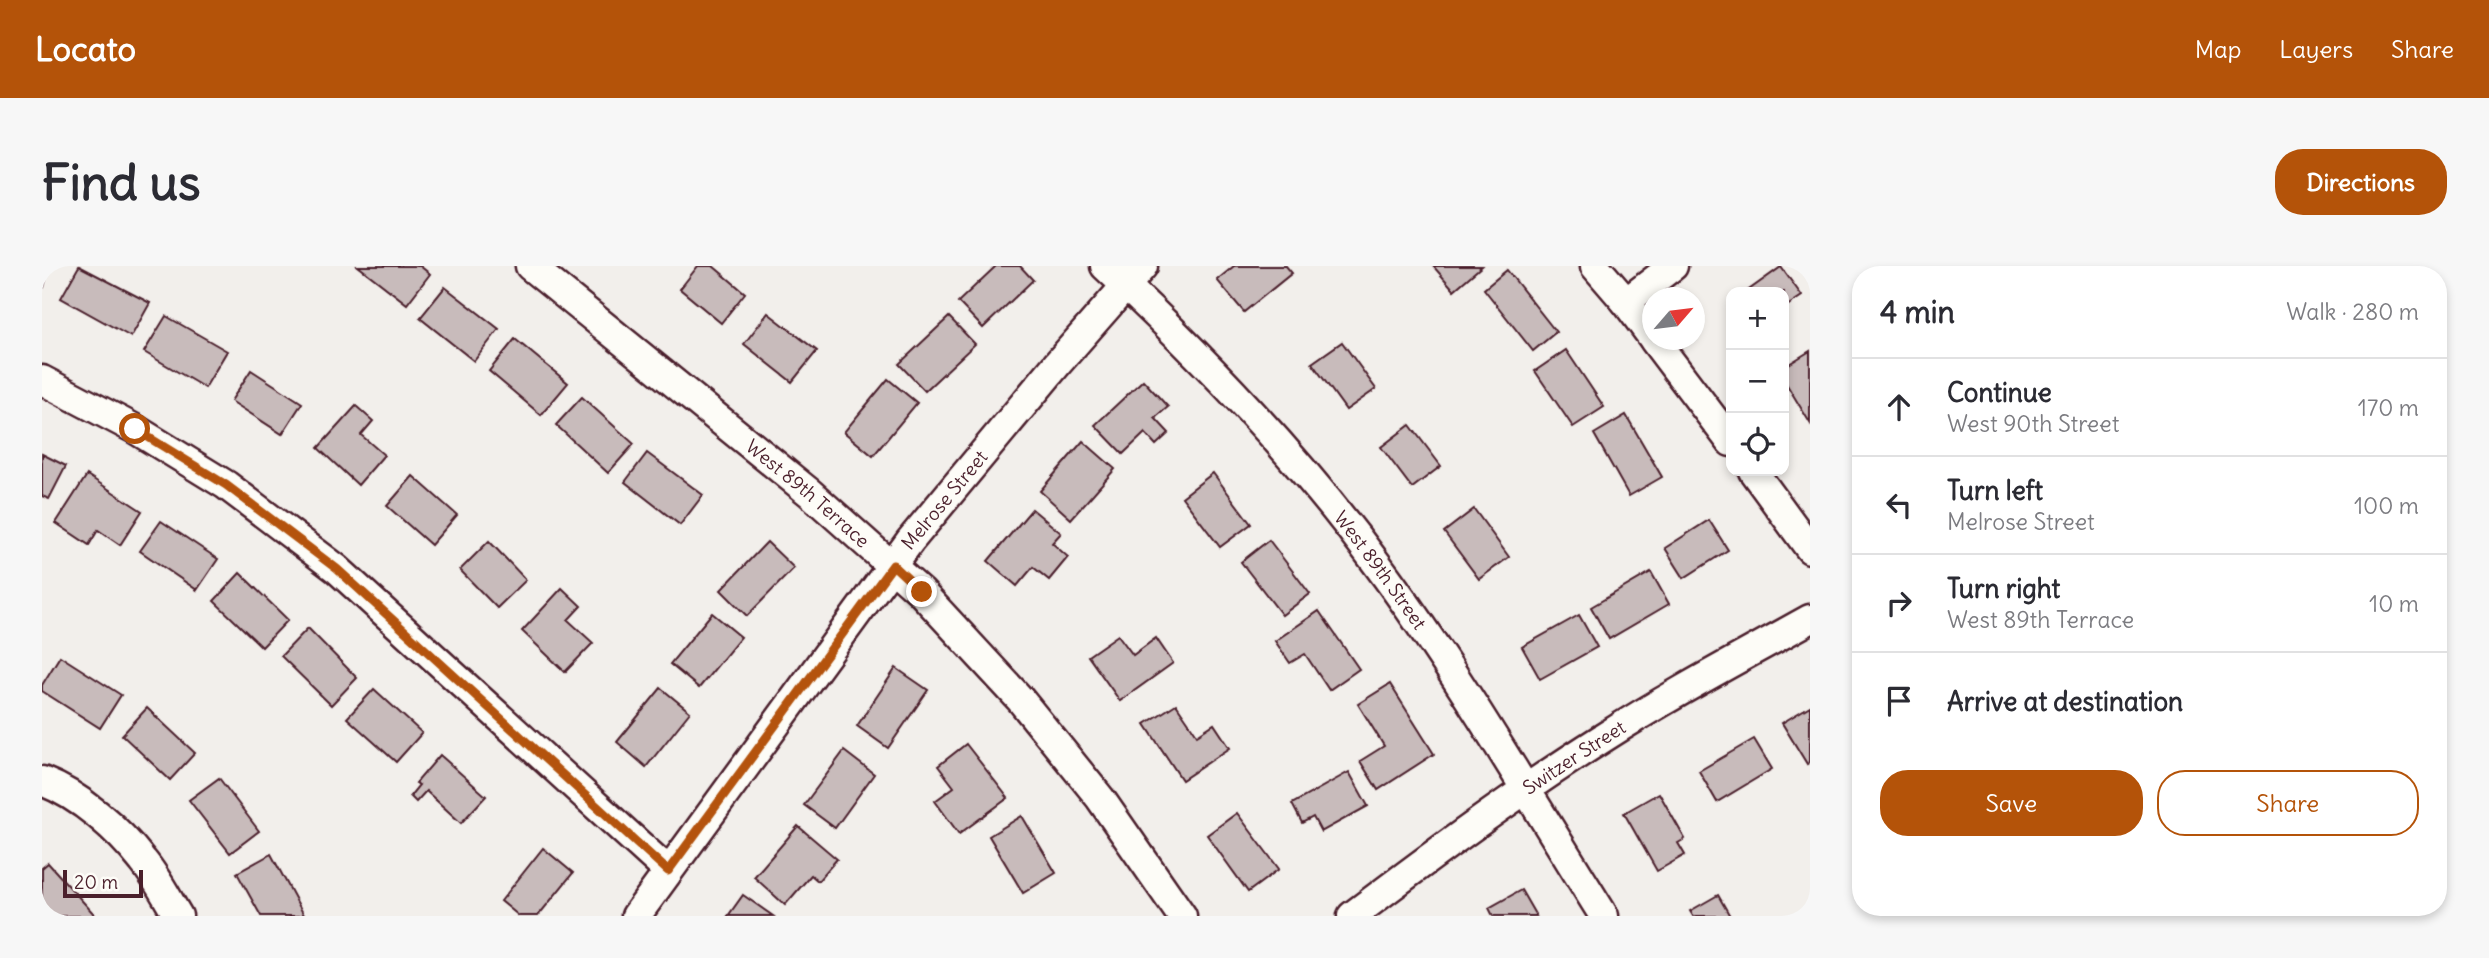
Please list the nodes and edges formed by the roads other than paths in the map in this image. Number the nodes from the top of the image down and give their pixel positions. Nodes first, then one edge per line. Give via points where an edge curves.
1 (530, 266) edge
2 (1105, 266) edge
3 (1595, 266) edge
4 (1673, 266) edge
5 (1135, 276) edge
6 (1626, 302) junction
7 (1642, 323) edge
8 (1662, 350) edge
9 (42, 380) edge
10 (1726, 435) edge
11 (1757, 476) edge
12 (1810, 550) edge
13 (893, 565) junction
14 (1810, 619) edge
15 (42, 781) edge
16 (1525, 790) junction
17 (668, 871) junction
18 (178, 916) edge
19 (636, 916) edge
20 (1182, 916) edge
21 (1352, 916) edge
22 (1604, 916) edge

1 - 13 street, West 89th Terrace
2 - 5 street, West 89th Street
3 - 6 street
4 - 6 street
5 - 13 street, Melrose Street
5 - 16 street, West 89th Street via 1312,481 1376,563
6 - 7 street
8 - 10 street
9 - 17 street via 135,429 226,485 337,569
11 - 12 street
13 - 17 street, Melrose Street
13 - 20 street, West 89th Terrace via 1020,699 1100,798
14 - 16 street, Switzer Street via 1602,738
15 - 18 street via 80,803 128,843
16 - 21 street, Switzer Street
16 - 22 street, West 89th Street
17 - 19 street, Melrose Street

